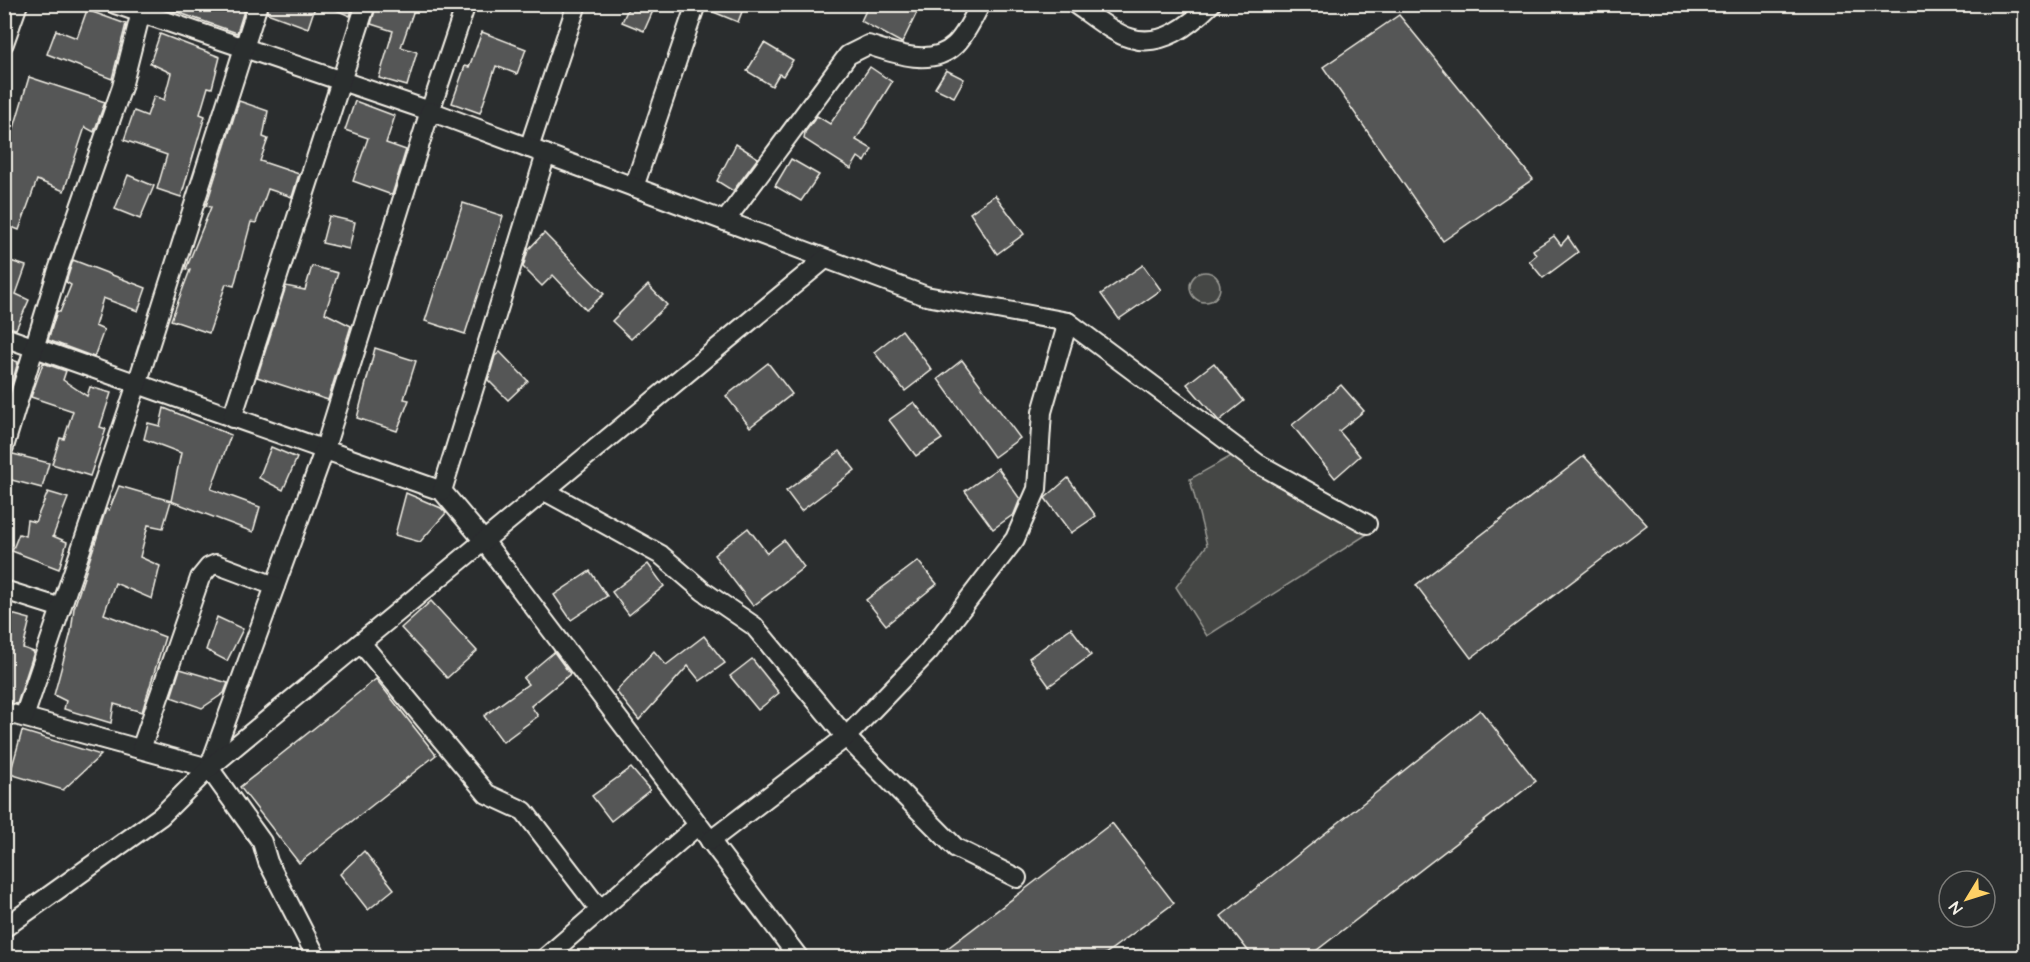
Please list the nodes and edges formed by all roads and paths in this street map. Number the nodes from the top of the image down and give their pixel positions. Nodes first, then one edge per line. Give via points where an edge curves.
1 (18, 4) edge
2 (115, 4) edge
3 (258, 4) edge
4 (366, 4) edge
5 (466, 4) edge
6 (577, 4) edge
7 (696, 4) edge
8 (981, 4) edge
9 (1075, 4) edge
10 (1211, 4) edge
11 (142, 9) edge
12 (4, 43) edge
13 (244, 48) junction
14 (343, 82) junction
15 (430, 111) junction
16 (537, 151) junction
17 (634, 188) junction
18 (725, 221) junction
19 (825, 259) junction
20 (1068, 322) junction
21 (4, 337) edge
22 (35, 348) junction
23 (137, 384) junction
24 (232, 418) junction
25 (4, 447) edge
26 (324, 450) junction
27 (442, 491) junction
28 (545, 491) junction
29 (1367, 524) dead end
30 (484, 541) junction
31 (275, 586) junction
32 (4, 590) edge
33 (61, 608) junction
34 (361, 643) junction
35 (10, 717) edge
36 (846, 737) junction
37 (141, 749) junction
38 (209, 768) junction
39 (698, 825) junction
40 (710, 841) junction
41 (1017, 878) dead end
42 (600, 910) junction
43 (4, 928) edge
44 (317, 957) edge
45 (545, 957) edge
46 (799, 957) edge

1 - 12 street
2 - 11 street
3 - 13 street
4 - 14 street
5 - 15 street
6 - 16 street
7 - 17 street
8 - 18 street via 955,45 935,56 912,57 868,45 848,55
9 - 10 street via 1130,39 1165,39
11 - 13 street
11 - 22 street via 122,87
13 - 14 street
13 - 23 street
14 - 15 street
14 - 24 street
15 - 16 street
15 - 26 street
16 - 17 street
16 - 27 street
17 - 18 street
18 - 19 street
19 - 20 street via 927,296
19 - 28 street
20 - 29 street via 1257,463
20 - 36 street via 1042,412 1037,489 1015,539 929,651
21 - 22 street
22 - 23 street
22 - 25 street
23 - 24 street
23 - 33 street
24 - 26 street
26 - 27 street
26 - 31 street
27 - 30 street
28 - 30 street
28 - 36 street via 661,555 703,591 754,626
30 - 34 street
30 - 39 street
31 - 37 street via 216,564 209,567 200,578
31 - 38 street
32 - 33 street
33 - 35 street
34 - 38 street
34 - 42 street via 487,794 524,811
35 - 37 street
36 - 40 street
36 - 41 street via 956,848
37 - 38 street
38 - 43 street via 161,816
38 - 44 street via 262,842 268,862
39 - 40 street
39 - 42 street
40 - 46 street
42 - 45 street

